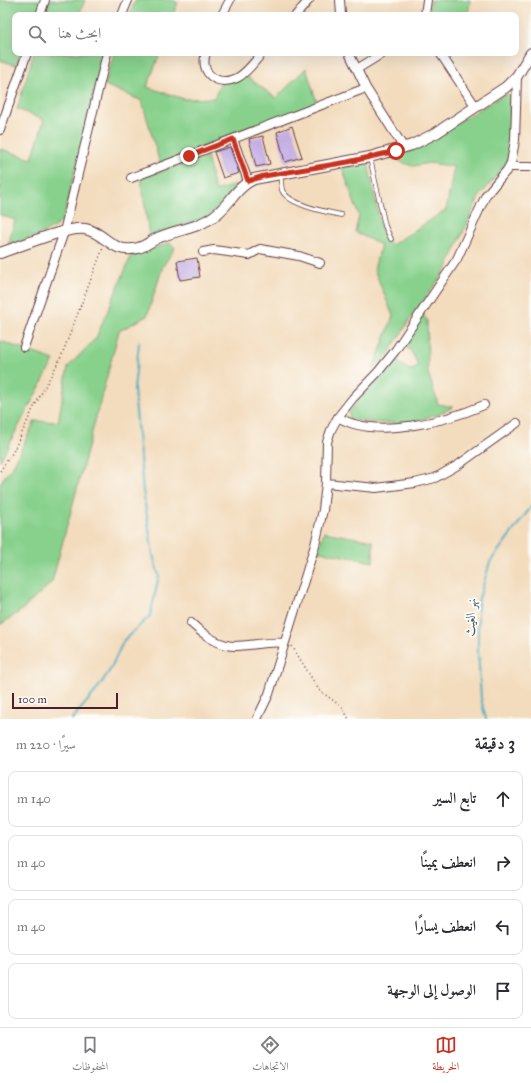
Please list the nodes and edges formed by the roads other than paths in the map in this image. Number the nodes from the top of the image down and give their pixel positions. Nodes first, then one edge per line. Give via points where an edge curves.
1 (45, 0) edge
2 (128, 0) edge
3 (230, 0) edge
4 (309, 0) edge
5 (340, 0) edge
6 (427, 0) edge
7 (41, 12) edge
8 (123, 12) edge
9 (224, 12) edge
10 (299, 12) edge
11 (341, 12) edge
12 (425, 12) edge
13 (531, 53) edge
14 (26, 56) edge
15 (106, 56) edge
16 (206, 56) edge
17 (259, 56) edge
18 (350, 56) edge
19 (378, 56) edge
20 (442, 56) edge
21 (356, 69) junction
22 (517, 76) junction
23 (366, 88) junction
24 (476, 107) junction
25 (0, 130) edge
26 (233, 139) junction
27 (404, 148) junction
28 (370, 157) junction
29 (509, 167) junction
30 (531, 167) edge
31 (280, 174) junction
32 (131, 178) dead end
33 (248, 181) junction
34 (341, 215) dead end
35 (64, 232) junction
36 (391, 239) dead end
37 (203, 252) dead end
38 (0, 253) edge
39 (320, 263) dead end
40 (24, 347) dead end
41 (484, 405) dead end
42 (338, 417) junction
43 (517, 423) dead end
44 (326, 483) junction
45 (191, 623) dead end
46 (285, 640) junction
47 (259, 719) edge

1 - 7 street
2 - 8 street
3 - 9 street
4 - 10 street
5 - 11 street
6 - 12 street
13 - 22 street
14 - 25 street
15 - 35 street
16 - 17 street via 205,65 209,75 217,81 237,78 244,74
18 - 21 street
19 - 21 street
20 - 24 street
21 - 23 street
22 - 24 street via 506,87
22 - 29 street via 515,140
23 - 26 street
23 - 27 street
24 - 27 street via 436,133
26 - 32 street
26 - 33 street
27 - 28 street
28 - 31 street
28 - 36 lane via 385,226
29 - 30 street
29 - 42 street via 486,195 457,259 395,351
31 - 33 street
31 - 34 lane via 282,191 291,198 322,211
33 - 35 street via 220,211 204,222 158,237 132,249 116,247 87,229
35 - 38 street
35 - 40 street
37 - 39 street via 214,250 249,256 260,248
41 - 42 street via 456,416 394,428 357,426
42 - 44 street via 327,442
43 - 44 street via 458,465 435,478 376,488
44 - 46 street via 315,545
45 - 46 street via 206,635 228,646
46 - 47 street

